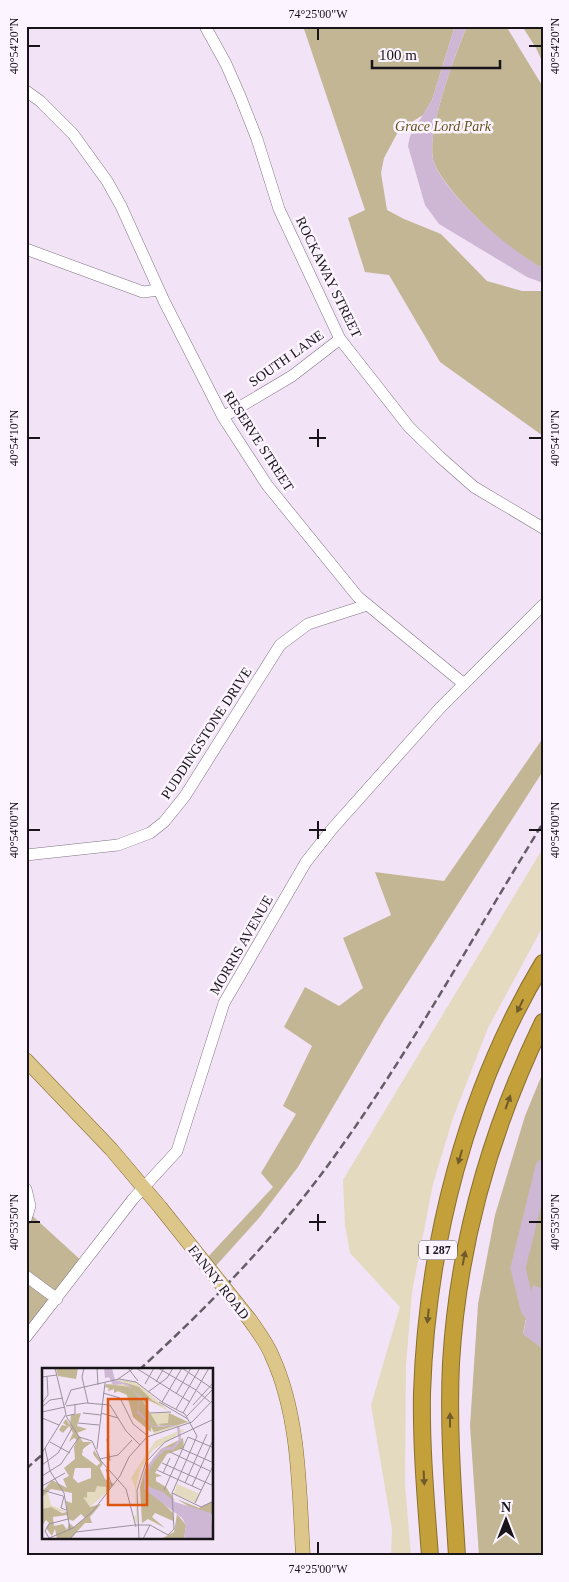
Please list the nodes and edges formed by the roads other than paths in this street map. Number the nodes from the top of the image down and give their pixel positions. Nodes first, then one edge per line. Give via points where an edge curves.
1 (205, 26) edge
2 (26, 91) edge
3 (26, 250) edge
4 (159, 290) junction
5 (340, 339) junction
6 (224, 417) junction
7 (543, 528) edge
8 (367, 605) junction
9 (543, 605) edge
10 (464, 684) junction
11 (26, 855) edge
12 (543, 963) edge
13 (543, 1022) edge
14 (26, 1060) edge
15 (144, 1187) junction
16 (26, 1188) edge
17 (26, 1219) edge
18 (26, 1276) edge
19 (57, 1299) junction
20 (26, 1337) edge
21 (303, 1556) edge
22 (430, 1556) edge
23 (457, 1556) edge

1 - 5 street, ROCKAWAY STREET via 240,96 279,209
2 - 4 street, RESERVE STREET via 72,134 107,181
3 - 4 street via 143,292
4 - 6 street, RESERVE STREET
5 - 6 street, SOUTH LANE via 292,376
5 - 7 street, ROCKAWAY STREET via 409,427 440,457 474,487
6 - 8 street, RESERVE STREET via 273,493
8 - 10 street, RESERVE STREET
8 - 11 street, PUDDINGSTONE DRIVE via 308,624 280,645 185,796 164,822 150,832 118,845
9 - 10 street, MORRIS AVENUE
10 - 15 street, MORRIS AVENUE via 306,862 224,1003 179,1146 170,1161
12 -> 22 highway, I 287 via 510,1025 477,1106 457,1166 440,1236 429,1306 422,1394
23 -> 13 highway, I 287 via 450,1394 462,1270 490,1151 511,1093
14 - 15 main road, FANNY ROAD
15 - 19 street, MORRIS AVENUE
15 - 21 main road, FANNY ROAD, bridge via 250,1320 272,1356 282,1382 295,1448
16 - 17 street via 30,1206
18 - 19 street
19 - 20 street, MORRIS AVENUE

